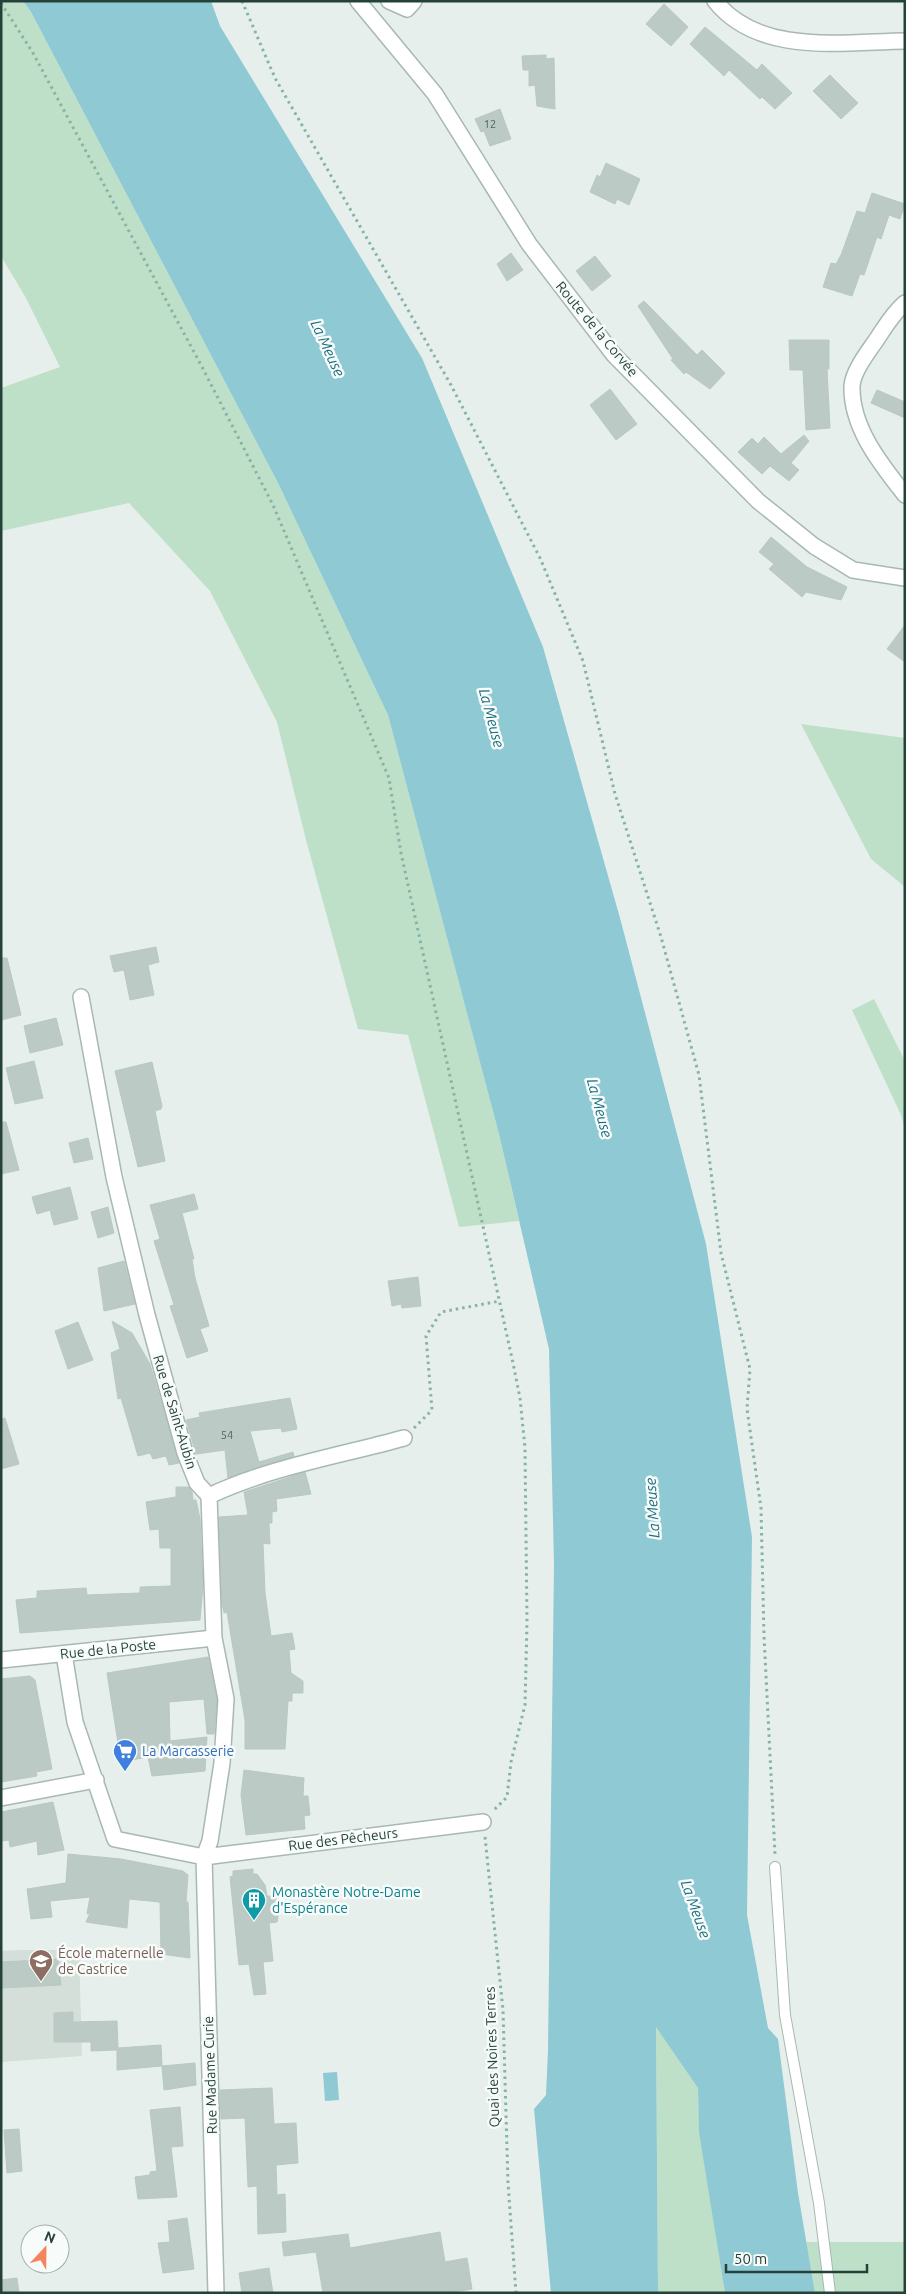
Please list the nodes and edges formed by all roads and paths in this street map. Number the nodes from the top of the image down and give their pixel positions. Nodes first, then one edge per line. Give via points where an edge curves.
1 (242, 1) edge
2 (358, 1) edge
3 (389, 1) edge
4 (414, 1) edge
5 (715, 1) edge
6 (1, 3) edge
7 (905, 41) edge
8 (905, 303) edge
9 (905, 495) edge
10 (905, 578) edge
11 (80, 997) dead end
12 (500, 1301) junction
13 (404, 1438) joint
14 (209, 1496) junction
15 (214, 1638) junction
16 (64, 1654) junction
17 (1, 1660) edge
18 (96, 1780) junction
19 (1, 1798) edge
20 (483, 1822) junction
21 (204, 1857) junction
22 (775, 1867) joint
23 (216, 2293) edge
24 (516, 2293) edge
25 (830, 2293) edge

1 - 22 path via 275,78 451,385 540,558 583,661 615,794 661,936 700,1075 721,1253 750,1369 747,1409 761,1508
2 - 10 street, Route de la Corvée via 435,94 529,244 614,354 758,501 814,546 853,570
3 - 4 street via 407,9
5 - 7 street via 735,21 764,35 807,43
6 - 12 path via 33,53 273,505 389,778 401,853
8 - 9 street via 864,359 852,385 856,415 876,458
11 - 14 street, Rue de Saint-Aubin via 114,1177 147,1315 185,1453 197,1482
12 - 13 path via 441,1312 426,1336 432,1410
12 - 20 path via 520,1398 525,1448 525,1705 511,1762 507,1797
13 - 14 street via 323,1460 286,1466
14 - 15 street
15 - 16 street, Rue de la Poste
15 - 21 street via 226,1698 222,1762 210,1841
16 - 17 street, Rue de la Poste
16 - 18 street via 75,1722
18 - 19 street
18 - 21 street, Rue des Pêcheurs via 115,1840
20 - 21 street, Rue des Pêcheurs
20 - 24 path, Quai des Noires Terres via 504,2010 508,2183
21 - 23 street, Rue Madame Curie
22 - 25 lane via 785,2015 819,2203

